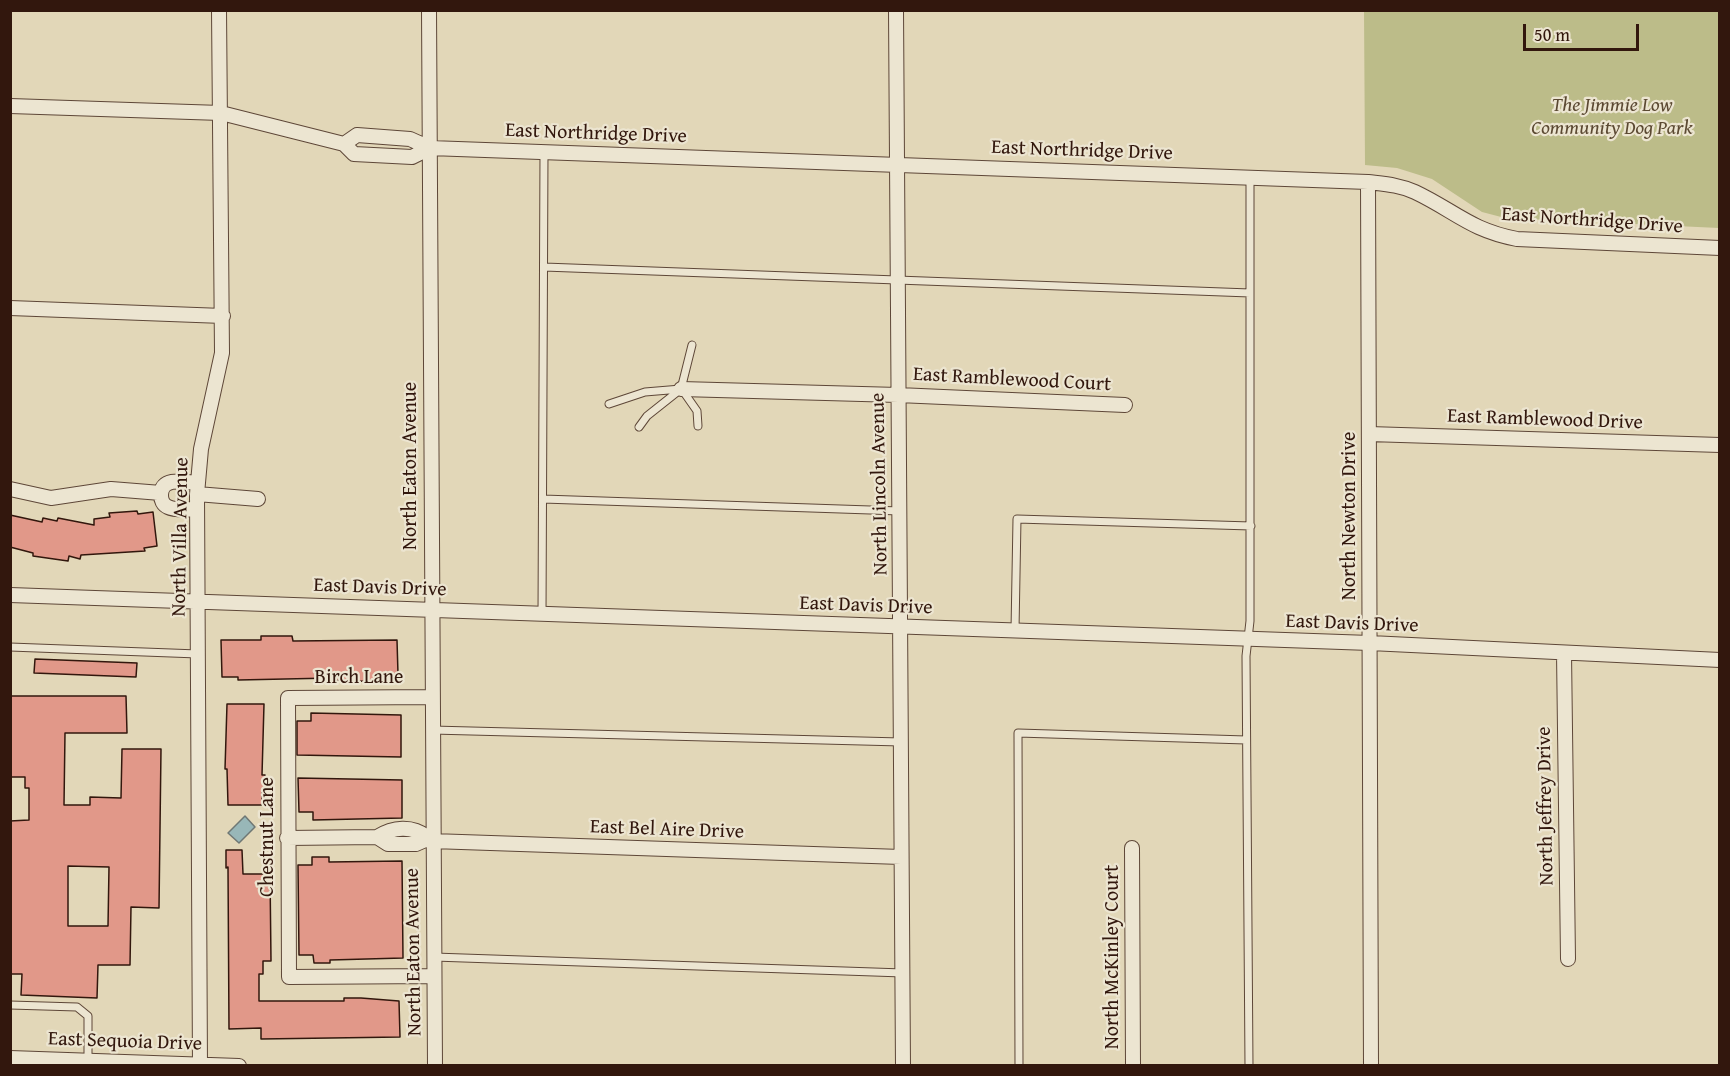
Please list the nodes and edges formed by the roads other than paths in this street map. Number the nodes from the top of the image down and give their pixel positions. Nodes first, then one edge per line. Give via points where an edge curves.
1 (219, 10) edge
2 (429, 10) edge
3 (896, 10) edge
4 (10, 106) edge
5 (220, 113) junction
6 (430, 148) junction
7 (544, 152) junction
8 (897, 165) junction
9 (1250, 176) junction
10 (1368, 182) junction
11 (1719, 248) edge
12 (544, 267) junction
13 (898, 279) junction
14 (1250, 292) junction
15 (10, 308) edge
16 (223, 316) junction
17 (692, 345) dead end
18 (681, 389) junction
19 (898, 395) junction
20 (609, 405) dead end
21 (1125, 405) dead end
22 (698, 426) dead end
23 (639, 427) dead end
24 (1369, 434) junction
25 (1719, 445) edge
26 (197, 488) junction
27 (10, 489) edge
28 (161, 493) junction
29 (258, 499) dead end
30 (543, 499) junction
31 (197, 509) junction
32 (900, 511) junction
33 (1251, 526) junction
34 (10, 595) edge
35 (198, 602) junction
36 (431, 609) junction
37 (542, 615) junction
38 (900, 627) junction
39 (1015, 630) junction
40 (1248, 639) junction
41 (1370, 643) junction
42 (10, 647) edge
43 (1564, 653) junction
44 (198, 654) junction
45 (1719, 660) edge
46 (431, 697) junction
47 (288, 698) joint
48 (432, 730) junction
49 (1246, 740) junction
50 (901, 742) junction
51 (287, 838) junction
52 (430, 838) junction
53 (1132, 848) dead end
54 (901, 857) junction
55 (434, 957) junction
56 (1568, 959) dead end
57 (903, 973) junction
58 (434, 976) junction
59 (10, 1005) edge
60 (10, 1058) edge
61 (83, 1062) edge
62 (200, 1065) edge
63 (239, 1065) edge
64 (435, 1065) edge
65 (903, 1065) edge
66 (1019, 1065) edge
67 (1133, 1065) edge
68 (1249, 1065) edge
69 (1371, 1065) edge

1 - 5 street, North Villa Avenue
2 - 6 street, North Eaton Avenue
3 - 8 street, North Lincoln Avenue
4 - 5 street, East Northridge Drive
5 - 6 street, East Northridge Drive via 344,144 354,154 412,157
5 - 16 street, North Villa Avenue
6 - 7 street, East Northridge Drive
6 - 36 street, North Eaton Avenue
7 - 8 street, East Northridge Drive
7 - 12 lane
8 - 9 street, East Northridge Drive
8 - 13 street, North Lincoln Avenue
9 - 10 street, East Northridge Drive
9 - 14 lane
10 - 11 street, East Northridge Drive via 1413,191 1469,225 1517,239
10 - 24 street, North Newton Drive
12 - 13 lane
12 - 30 lane
13 - 14 lane
13 - 19 street, North Lincoln Avenue
14 - 33 lane
15 - 16 street
16 - 26 street, North Villa Avenue via 220,362 201,449
17 - 18 lane
18 - 19 street, East Ramblewood Court
18 - 20 lane via 645,392
18 - 22 lane via 697,411
18 - 23 lane
19 - 21 street, East Ramblewood Court
19 - 32 street, North Lincoln Avenue
24 - 25 street, East Ramblewood Drive
24 - 41 street, North Newton Drive
26 - 28 street via 169,482
26 - 29 street
26 - 31 street, North Villa Avenue
27 - 28 street via 51,498 111,489
28 - 31 street via 162,501 169,507
30 - 32 lane
30 - 37 lane
31 - 35 street, North Villa Avenue
32 - 38 street, North Lincoln Avenue
33 - 39 lane via 1017,519
33 - 40 lane
34 - 35 street, East Davis Drive
35 - 36 street, East Davis Drive
35 - 44 street, North Villa Avenue
36 - 37 street, East Davis Drive
36 - 46 street, North Eaton Avenue
37 - 38 street, East Davis Drive
38 - 39 street, East Davis Drive
38 - 50 street, North Lincoln Avenue
39 - 40 street, East Davis Drive
40 - 41 street, East Davis Drive
40 - 49 lane
41 - 43 street, East Davis Drive
41 - 69 street, North Newton Drive
42 - 44 lane
43 - 45 street, East Davis Drive
43 - 56 street, North Jeffrey Drive
44 - 62 street, North Villa Avenue
46 - 47 street, Birch Lane
46 - 48 street, North Eaton Avenue
47 - 51 street, Chestnut Lane
48 - 50 lane
48 - 52 street, North Eaton Avenue
49 - 66 lane via 1018,733
49 - 68 lane
50 - 54 street, North Lincoln Avenue
51 - 52 street, East Bel Aire Drive via 377,837 388,844 416,844
51 - 58 street, Chestnut Lane via 289,977
52 - 54 street, East Bel Aire Drive
52 - 55 street, North Eaton Avenue
53 - 67 street, North McKinley Court
54 - 57 street, North Lincoln Avenue
55 - 57 lane
55 - 58 street, North Eaton Avenue
57 - 65 street, North Lincoln Avenue
58 - 64 street, North Eaton Avenue
59 - 61 lane via 77,1006 88,1016
60 - 61 street, East Sequoia Drive
61 - 62 street, East Sequoia Drive
62 - 63 street, East Sequoia Drive

